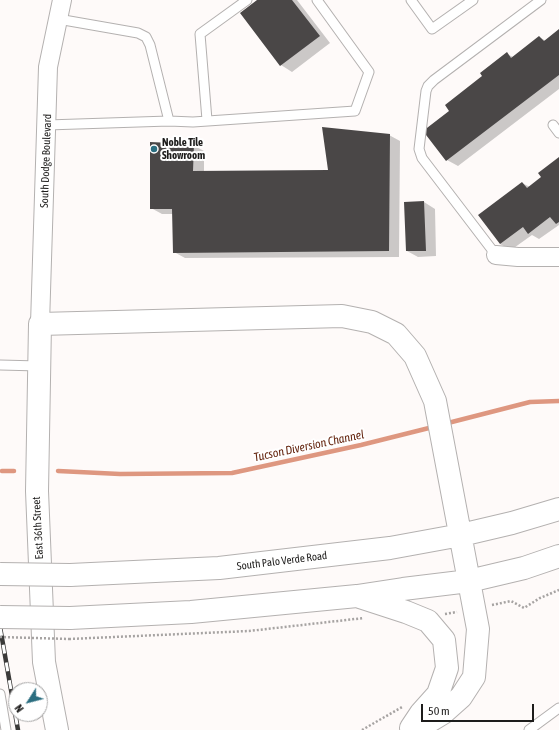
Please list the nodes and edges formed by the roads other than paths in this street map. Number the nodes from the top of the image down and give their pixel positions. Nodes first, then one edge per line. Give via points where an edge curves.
1 (62, 0) edge
2 (247, 0) edge
3 (317, 0) edge
4 (410, 0) edge
5 (473, 0) edge
6 (541, 0) edge
7 (58, 19) junction
8 (207, 120) junction
9 (169, 121) junction
10 (47, 125) junction
11 (553, 125) dead end
12 (559, 133) edge
13 (496, 256) joint
14 (559, 257) edge
15 (40, 324) junction
16 (0, 365) edge
17 (39, 366) junction
18 (559, 509) edge
19 (461, 535) junction
20 (559, 556) edge
21 (0, 574) edge
22 (469, 581) junction
23 (357, 596) junction
24 (0, 617) edge
25 (0, 694) edge
26 (559, 708) edge
27 (6, 730) edge
28 (57, 730) edge
29 (409, 730) edge
30 (414, 730) edge
31 (529, 730) edge

1 - 7 street, South Dodge Boulevard
2 - 8 lane via 200,34
3 - 8 lane via 369,72 355,111
4 - 5 lane via 432,29
6 - 13 lane via 434,80 426,91 420,154
7 - 9 lane via 138,33 146,37
7 - 10 street, South Dodge Boulevard via 48,67
8 - 9 lane
9 - 10 lane
10 - 15 street, South Dodge Boulevard
11 - 12 lane
13 - 14 street
15 - 17 main road, East 36th Street
15 - 19 main road via 342,316 372,322 396,334 415,356 435,401
16 - 17 lane
17 - 28 main road, East 36th Street via 37,491 44,654
18 - 19 main road, South Palo Verde Road
19 - 21 main road, South Palo Verde Road, bridge via 390,548 219,568 70,575
19 - 22 main road
20 - 22 main road via 524,568
22 - 23 main road
22 - 30 main road via 478,629 474,677 460,697 443,713
23 - 24 main road, bridge via 191,612 69,629
23 - 29 main road via 428,622 444,640 447,668 438,694
25 - 27 lane
26 - 31 lane

